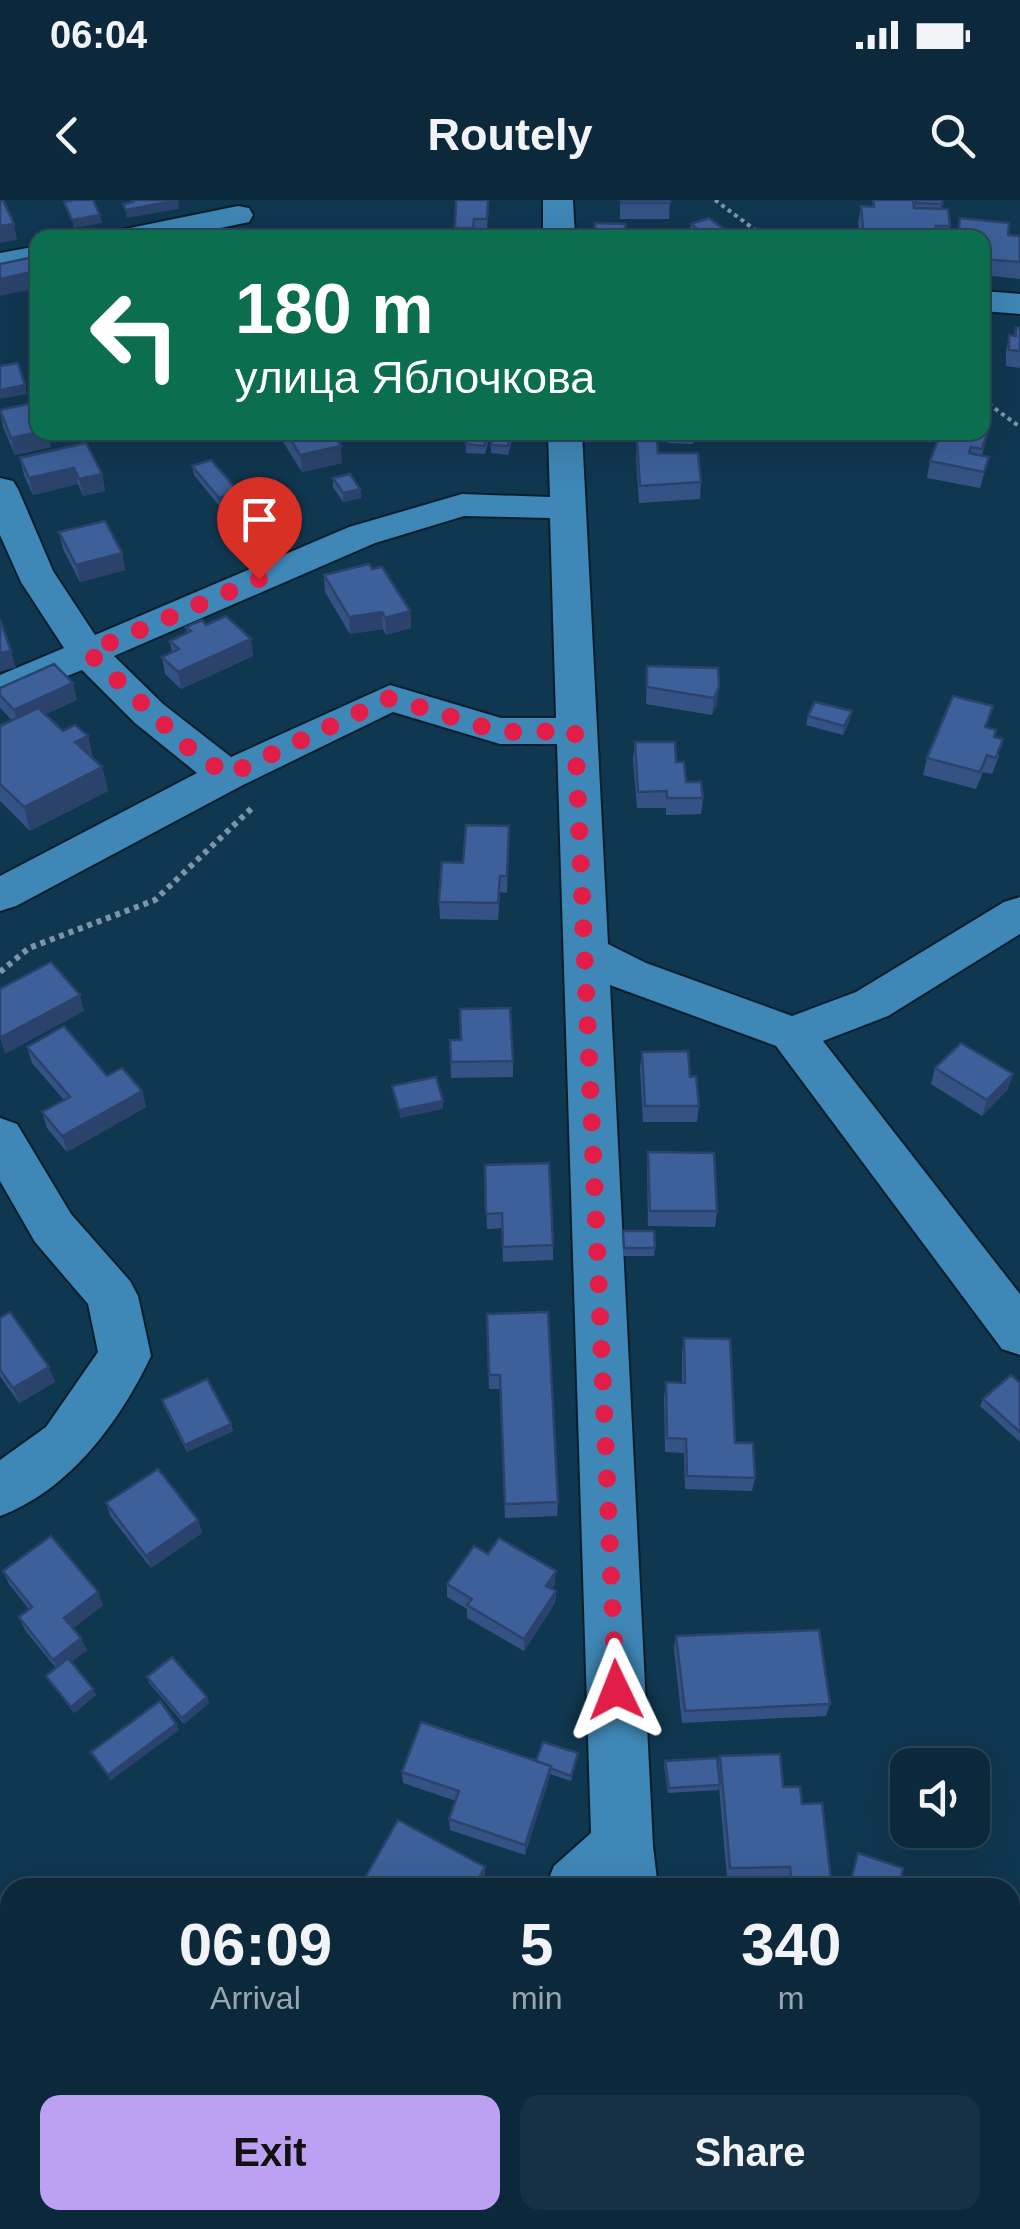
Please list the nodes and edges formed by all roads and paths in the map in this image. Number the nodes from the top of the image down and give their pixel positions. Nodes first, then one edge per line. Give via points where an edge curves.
1 (558, 200) edge
2 (716, 200) edge
3 (241, 217) edge
4 (169, 230) edge
5 (559, 230) edge
6 (755, 230) edge
7 (30, 257) edge
8 (0, 263) edge
9 (990, 302) edge
10 (1020, 304) edge
11 (990, 406) edge
12 (1020, 428) edge
13 (566, 440) edge
14 (0, 489) edge
15 (568, 508) junction
16 (88, 652) junction
17 (0, 690) edge
18 (575, 731) junction
19 (246, 784) junction
20 (0, 895) edge
21 (1020, 913) edge
22 (584, 951) junction
23 (0, 972) edge
24 (792, 1034) junction
25 (0, 1136) edge
26 (1020, 1333) edge
27 (0, 1491) edge
28 (625, 1867) edge
29 (599, 1878) edge

1 - 5 street
2 - 6 path
3 - 4 street
7 - 8 street
9 - 10 street
11 - 12 path
13 - 15 street
14 - 16 street via 40,583
15 - 16 street via 462,505 362,536
15 - 18 street
16 - 17 street
16 - 19 street via 192,751
18 - 19 street via 500,732 390,698
18 - 22 street
19 - 20 street
19 - 23 path via 242,821 154,900 29,948
21 - 24 street via 872,1004
22 - 24 street via 630,975
22 - 28 street
24 - 26 street
25 - 27 street via 53,1228 112,1296 125,1356 65,1444
28 - 29 street

